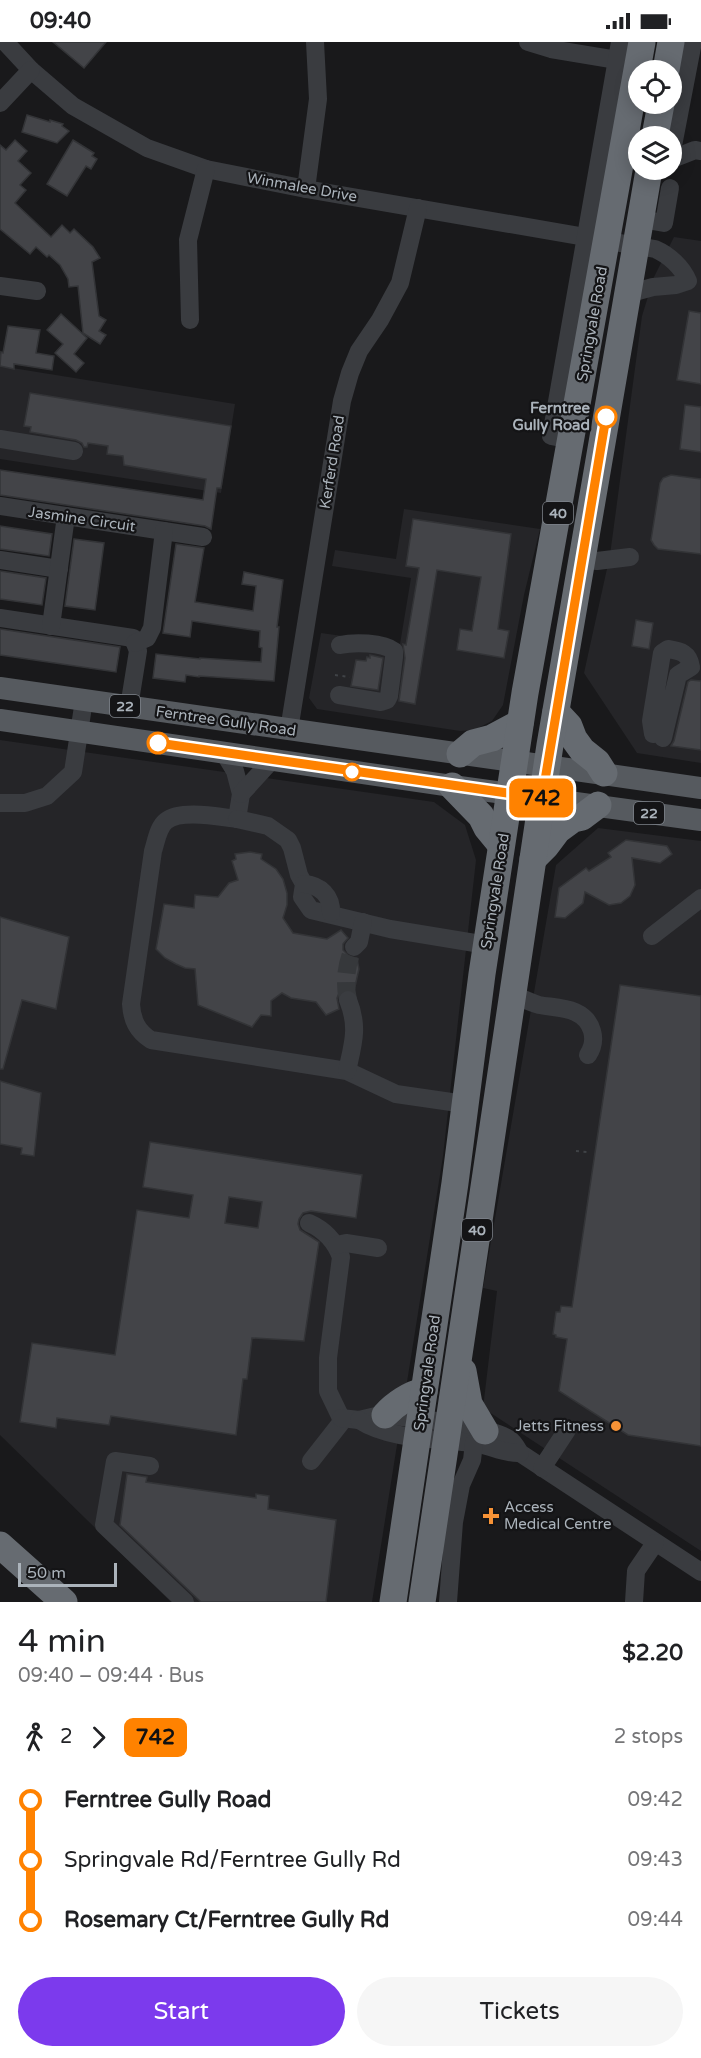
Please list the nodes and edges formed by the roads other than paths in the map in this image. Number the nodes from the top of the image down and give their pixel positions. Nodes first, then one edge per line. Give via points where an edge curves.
1 (5, 42) edge
2 (315, 42) edge
3 (528, 42) edge
4 (642, 42) edge
5 (671, 42) edge
6 (693, 42) edge
7 (618, 51) edge
8 (668, 60) edge
9 (31, 70) junction
10 (0, 103) edge
11 (667, 126) edge
12 (682, 142) edge
13 (698, 151) edge
14 (682, 156) edge
15 (206, 169) junction
16 (647, 180) edge
17 (670, 188) dead end
18 (306, 189) junction
19 (418, 208) junction
20 (641, 219) junction
21 (596, 239) junction
22 (636, 245) junction
23 (0, 286) edge
24 (37, 291) dead end
25 (627, 294) junction
26 (190, 320) dead end
27 (0, 439) edge
28 (74, 451) dead end
29 (0, 506) edge
30 (66, 516) junction
31 (164, 531) junction
32 (203, 537) dead end
33 (630, 557) dead end
34 (582, 559) junction
35 (0, 560) edge
36 (59, 569) junction
37 (0, 618) edge
38 (51, 626) junction
39 (135, 643) junction
40 (340, 645) dead end
41 (0, 688) edge
42 (339, 695) dead end
43 (84, 700) junction
44 (129, 707) junction
45 (555, 712) junction
46 (0, 720) edge
47 (520, 723) junction
48 (290, 730) junction
49 (80, 732) junction
50 (347, 738) junction
51 (224, 753) junction
52 (460, 754) junction
53 (272, 760) junction
54 (514, 762) junction
55 (547, 766) junction
56 (342, 770) junction
57 (604, 773) junction
58 (452, 786) junction
59 (701, 788) edge
60 (241, 794) junction
61 (509, 794) junction
62 (542, 798) junction
63 (0, 803) edge
64 (598, 806) junction
65 (237, 819) junction
66 (701, 820) edge
67 (501, 845) junction
68 (533, 860) junction
69 (494, 894) junction
70 (527, 898) junction
71 (701, 898) edge
72 (363, 922) junction
73 (652, 936) dead end
74 (487, 945) junction
75 (354, 947) tunnel mouth
76 (512, 994) junction
77 (348, 1000) tunnel mouth
78 (588, 1055) dead end
79 (347, 1071) junction
80 (465, 1104) junction
81 (459, 1156) junction
82 (487, 1158) junction
83 (309, 1223) dead end
84 (337, 1245) junction
85 (378, 1248) dead end
86 (460, 1343) junction
87 (424, 1391) junction
88 (385, 1415) junction
89 (350, 1419) junction
90 (419, 1428) junction
91 (567, 1430) dead end
92 (446, 1432) junction
93 (479, 1437) junction
94 (311, 1461) dead end
95 (150, 1466) dead end
96 (542, 1468) junction
97 (444, 1520) junction
98 (654, 1543) junction
99 (0, 1545) edge
100 (701, 1572) edge
101 (64, 1602) edge
102 (185, 1602) edge
103 (393, 1602) edge
104 (422, 1602) edge
105 (448, 1602) edge
106 (634, 1602) edge

1 - 9 street, Winmalee Drive
2 - 18 street via 318,99
3 - 7 street via 551,49
4 - 21 highway, Springvale Road / 40
5 - 8 highway
6 - 11 street
7 - 21 street, Springvale Road
9 - 10 street
9 - 15 street, Winmalee Drive via 73,106 147,147
12 - 13 street
13 - 14 street
15 - 18 street, Winmalee Drive
15 - 26 street via 188,240
16 - 20 highway, Springvale Road / 40
17 - 20 street via 664,223
18 - 19 street, Winmalee Drive
19 - 21 street, Winmalee Drive
19 - 48 street, Kerferd Road via 400,284 359,351 342,401
20 - 22 highway, Springvale Road / 40
21 - 22 street, Winmalee Drive
21 - 47 highway, Springvale Road / 40 via 561,438 546,573
22 - 25 highway, Springvale Road / 40
22 - 25 street, Winmalee Drive via 664,254 688,281
23 - 24 street
25 - 34 highway, Springvale Road / 40
27 - 28 street
29 - 30 street, Jasmine Circuit
30 - 31 street, Jasmine Circuit
30 - 36 street
31 - 32 street, Jasmine Circuit
31 - 39 street via 152,628 147,638
33 - 34 street
34 - 45 highway, Springvale Road / 40
35 - 36 street
36 - 38 street
37 - 38 street
38 - 39 street via 132,638
39 - 44 street via 138,651
40 - 42 street via 352,642 389,648 394,657 387,700
41 - 43 main road, Ferntree Gully Road / 22
43 - 44 main road, Ferntree Gully Road / 22
43 - 49 street
44 - 48 main road, Ferntree Gully Road / 22
45 - 55 highway, Springvale Road / 40
45 - 57 highway
46 - 49 main road, Ferntree Gully Road / 22
47 - 52 highway via 473,743
47 - 54 highway, Springvale Road / 40
48 - 50 main road, Ferntree Gully Road / 22
49 - 51 main road, Ferntree Gully Road / 22
49 - 63 street via 73,772 47,796 25,803
50 - 52 main road, Ferntree Gully Road / 22
50 - 56 main road
51 - 53 main road, Ferntree Gully Road / 22
51 - 60 street via 235,771
52 - 54 main road, Ferntree Gully Road / 22
53 - 56 main road, Ferntree Gully Road / 22
53 - 60 street
54 - 55 main road, Ferntree Gully Road / 22
54 - 61 highway, Springvale Road / 40
55 - 57 main road, Ferntree Gully Road / 22
55 - 62 highway, Springvale Road / 40
56 - 58 main road, Ferntree Gully Road / 22
57 - 59 main road, Ferntree Gully Road / 22
58 - 61 main road, Ferntree Gully Road / 22
58 - 67 highway
60 - 65 street
61 - 62 main road, Ferntree Gully Road / 22
61 - 67 highway, Springvale Road / 40
62 - 64 main road, Ferntree Gully Road / 22
62 - 68 highway, Springvale Road / 40
64 - 66 main road, Ferntree Gully Road / 22
64 - 68 highway via 558,830
65 - 72 street via 268,826 288,840 304,884 302,897 311,909
65 - 79 street via 181,815 166,821 158,834 131,1004 135,1023 151,1040
67 - 69 highway, Springvale Road / 40
68 - 70 highway, Springvale Road / 40
69 - 70 street
69 - 74 highway, Springvale Road / 40
70 - 76 highway, Springvale Road / 40
71 - 73 street
72 - 74 street
72 - 75 street
74 - 80 highway, Springvale Road / 40
76 - 78 street via 582,1016 591,1027 594,1041
76 - 82 highway, Springvale Road / 40
77 - 79 street via 355,1031
79 - 80 street via 396,1094
80 - 81 highway, Springvale Road / 40
81 - 82 highway
81 - 87 highway, Springvale Road / 40
82 - 86 highway, Springvale Road / 40
83 - 84 street
84 - 85 street
84 - 89 street via 342,1257 328,1391
86 - 92 highway, Springvale Road / 40
86 - 93 highway via 467,1400
87 - 88 highway via 414,1393
87 - 90 highway, Springvale Road / 40
88 - 89 street
88 - 90 street
89 - 90 street via 371,1428
89 - 94 street via 340,1424
90 - 92 street
90 - 103 highway, Springvale Road / 40
91 - 96 street
92 - 93 street
92 - 97 highway, Springvale Road / 40
93 - 96 street via 508,1438 520,1453
93 - 97 street, Springvale Road
95 - 102 street via 115,1461 104,1525
96 - 98 street
97 - 104 highway, Springvale Road / 40
97 - 105 street, Springvale Road
98 - 100 street
98 - 106 street via 636,1571
99 - 101 highway

